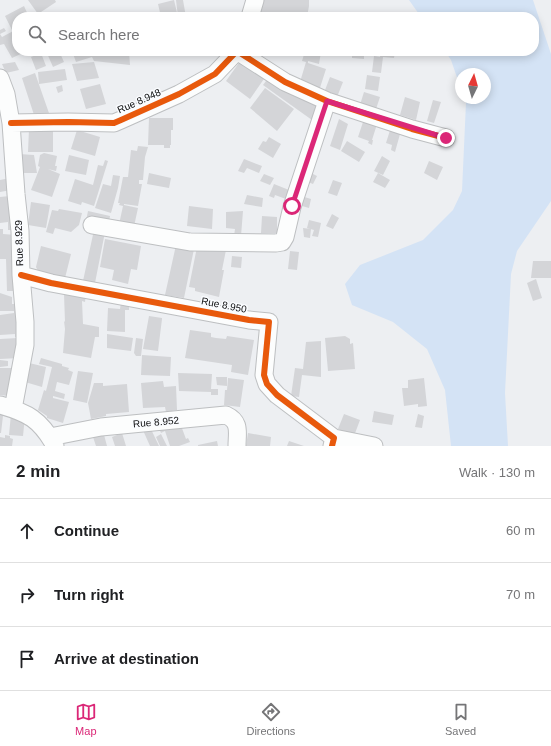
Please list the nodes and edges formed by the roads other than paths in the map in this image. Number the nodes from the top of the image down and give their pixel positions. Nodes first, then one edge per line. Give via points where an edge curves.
1 (255, 0) edge
2 (251, 12) edge
3 (232, 56) edge
4 (245, 56) edge
5 (0, 78) edge
6 (327, 101) junction
7 (11, 123) junction
8 (446, 138) dead end
9 (92, 225) dead end
10 (21, 275) junction
11 (7, 407) edge
12 (52, 442) edge
13 (333, 442) edge
14 (236, 446) edge
15 (374, 446) edge

1 - 2 street
3 - 7 street, Rue 8.948 via 215,74 179,94 114,123
4 - 6 street via 285,82
5 - 7 street, Rue 8.929 via 6,94
6 - 8 street
6 - 9 street via 282,242 190,242
7 - 10 street, Rue 8.929
10 - 11 street, Rue 8.929 via 25,345
10 - 13 street, Rue 8.950 via 51,283 269,322 264,375 267,384
11 - 12 street via 32,417 42,426
12 - 14 street, Rue 8.952 via 101,427 226,416 233,418 237,425
13 - 15 street

